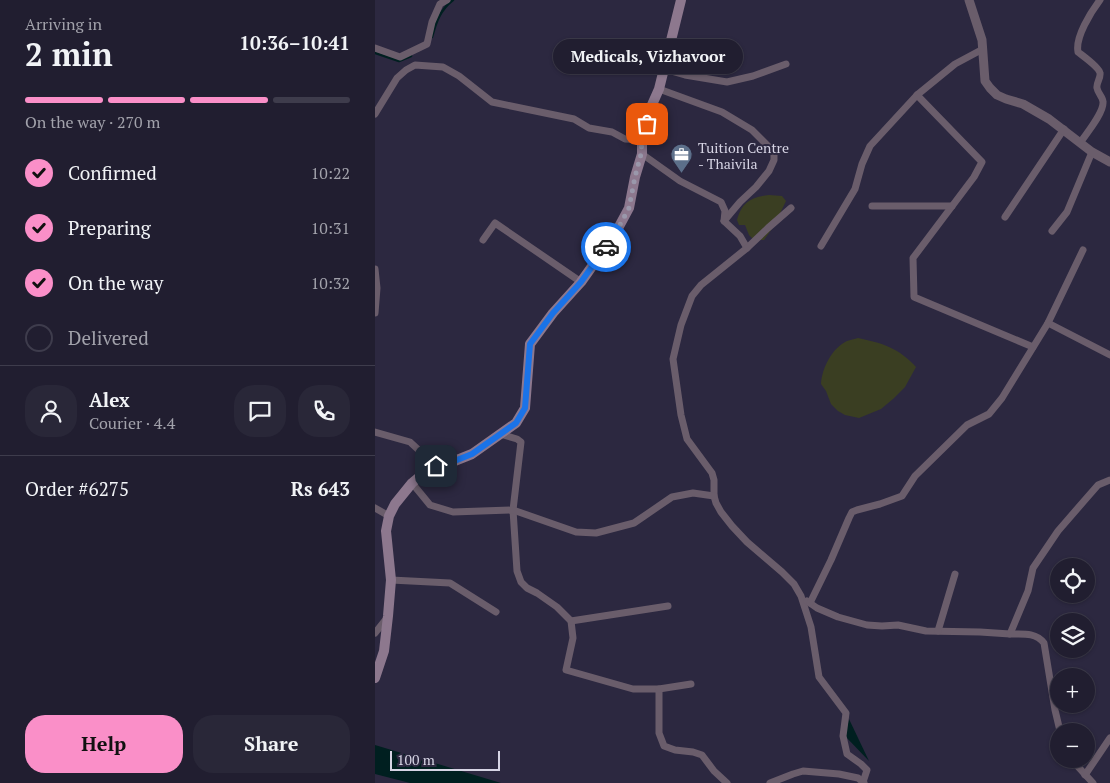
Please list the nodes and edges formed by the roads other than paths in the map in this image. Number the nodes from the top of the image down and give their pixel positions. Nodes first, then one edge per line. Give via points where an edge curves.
1 (447, 0) edge
2 (681, 0) edge
3 (969, 0) edge
4 (1100, 0) edge
5 (375, 48) edge
6 (983, 49) junction
7 (414, 51) junction
8 (415, 62) junction
9 (786, 64) dead end
10 (664, 69) junction
11 (659, 89) junction
12 (917, 95) junction
13 (375, 114) edge
14 (1064, 129) junction
15 (642, 140) junction
16 (1080, 143) junction
17 (1092, 152) junction
18 (641, 154) junction
19 (1110, 162) edge
20 (872, 206) dead end
21 (952, 206) junction
22 (791, 208) dead end
23 (1005, 217) dead end
24 (724, 221) junction
25 (1052, 232) dead end
26 (483, 240) dead end
27 (821, 246) dead end
28 (747, 248) junction
29 (1083, 250) dead end
30 (375, 269) edge
31 (581, 282) junction
32 (375, 313) edge
33 (1048, 323) junction
34 (1033, 347) junction
35 (1110, 355) edge
36 (375, 432) edge
37 (500, 434) junction
38 (436, 466) junction
39 (1110, 480) edge
40 (411, 483) junction
41 (714, 496) junction
42 (375, 508) edge
43 (513, 510) junction
44 (389, 516) junction
45 (955, 574) dead end
46 (391, 580) junction
47 (801, 596) junction
48 (810, 603) junction
49 (668, 606) dead end
50 (495, 612) dead end
51 (388, 616) junction
52 (571, 621) junction
53 (938, 631) junction
54 (375, 633) edge
55 (1010, 634) junction
56 (375, 678) edge
57 (691, 684) dead end
58 (659, 689) junction
59 (1058, 723) edge
60 (1110, 738) edge
61 (1079, 768) edge
62 (1085, 775) junction
63 (727, 783) edge
64 (770, 783) edge
65 (864, 783) edge
66 (1093, 783) edge

1 - 7 street via 440,4 427,44
2 - 10 main road
3 - 6 street
4 - 16 street via 1077,46 1078,52 1099,69 1101,75 1097,90 1103,105
5 - 7 street via 400,57
6 - 12 street via 955,64
6 - 14 street via 985,81 990,88 1035,110
7 - 8 street
8 - 13 street via 397,78
8 - 15 street via 443,67 492,102 574,119 589,128 613,132 625,139
9 - 10 street via 727,82
10 - 11 main road
11 - 15 main road
11 - 24 street via 722,112 752,130 774,153 775,160 769,171
12 - 21 street via 982,162
12 - 27 street via 870,146 855,189
14 - 16 street
14 - 23 street
15 - 18 main road
16 - 17 street
17 - 19 street
17 - 25 street via 1067,212
18 - 24 street via 680,181 721,202 725,211
18 - 31 main road via 629,208
20 - 21 street
21 - 34 street via 913,258 914,297
22 - 28 street
24 - 28 street
26 - 31 street via 495,224
28 - 41 street via 692,296 673,359 685,434 712,473
29 - 33 street
30 - 32 street
31 - 37 main road via 530,344 525,408 516,423
33 - 34 street
33 - 35 street
34 - 48 street via 989,414 967,425 915,476 901,496 852,512
36 - 38 street via 410,442
37 - 38 main road via 472,454
37 - 43 street via 521,442
38 - 40 main road
39 - 55 street via 1099,485 1083,501 1033,568 1028,591
40 - 43 street via 430,505 453,512
40 - 44 main road
41 - 43 street via 693,493 672,497 634,523 596,533 576,532
41 - 47 street via 732,526 794,584
42 - 44 street
43 - 52 street via 517,571 521,582
44 - 46 main road via 386,531
45 - 53 street
46 - 50 street via 450,583
46 - 51 main road
47 - 48 street
47 - 65 street via 811,626 819,677 846,714 843,736 847,754 867,770
48 - 53 street via 838,617 867,624
49 - 52 street
51 - 54 street
51 - 56 main road via 384,651
52 - 58 street via 573,638 566,670 633,689
53 - 55 street
55 - 59 street via 1035,635 1044,643
57 - 58 street
58 - 63 street via 659,733 664,746 702,756
60 - 62 street
61 - 62 street
62 - 66 street
64 - 65 street via 803,771 839,774 858,778

